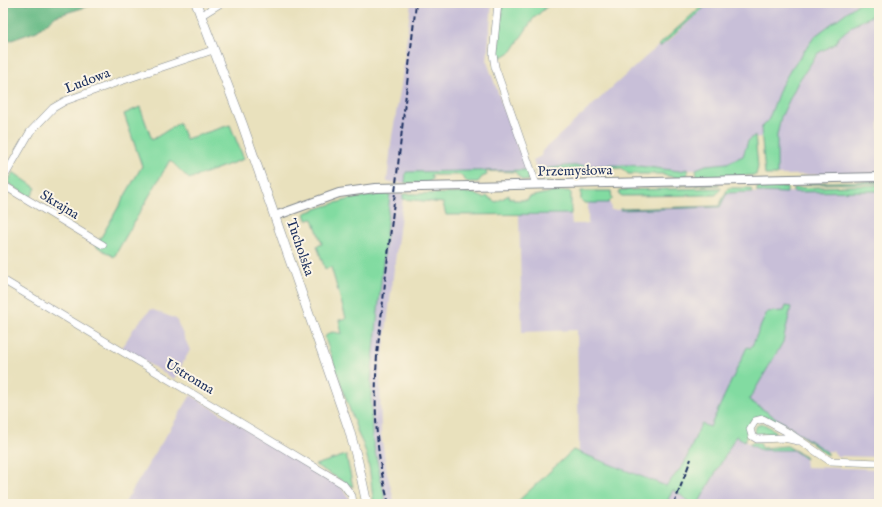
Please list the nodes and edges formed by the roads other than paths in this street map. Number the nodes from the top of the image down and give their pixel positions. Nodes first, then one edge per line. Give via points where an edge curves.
1 (196, 3) edge
2 (221, 3) edge
3 (498, 3) edge
4 (200, 16) junction
5 (213, 50) junction
6 (879, 177) edge
7 (3, 179) edge
8 (536, 184) junction
9 (3, 186) edge
10 (275, 216) junction
11 (103, 245) dead end
12 (3, 280) edge
13 (798, 441) junction
14 (879, 463) edge
15 (353, 504) edge
16 (367, 504) edge

1 - 4 main road, Tucholska
2 - 4 street
3 - 8 street via 493,54 495,67
4 - 5 main road, Tucholska
5 - 7 street, Ludowa via 110,85 53,108 30,132
5 - 10 main road, Tucholska
6 - 8 street, Przemysłowa
8 - 10 street, Przemysłowa via 358,189 332,195
9 - 11 street, Skrajna
10 - 16 main road, Tucholska via 352,440
12 - 15 street, Ustronna via 342,484 350,493
13 - 13 street via 763,419 755,421 750,429 752,436 757,439 784,438
13 - 14 street via 832,462

